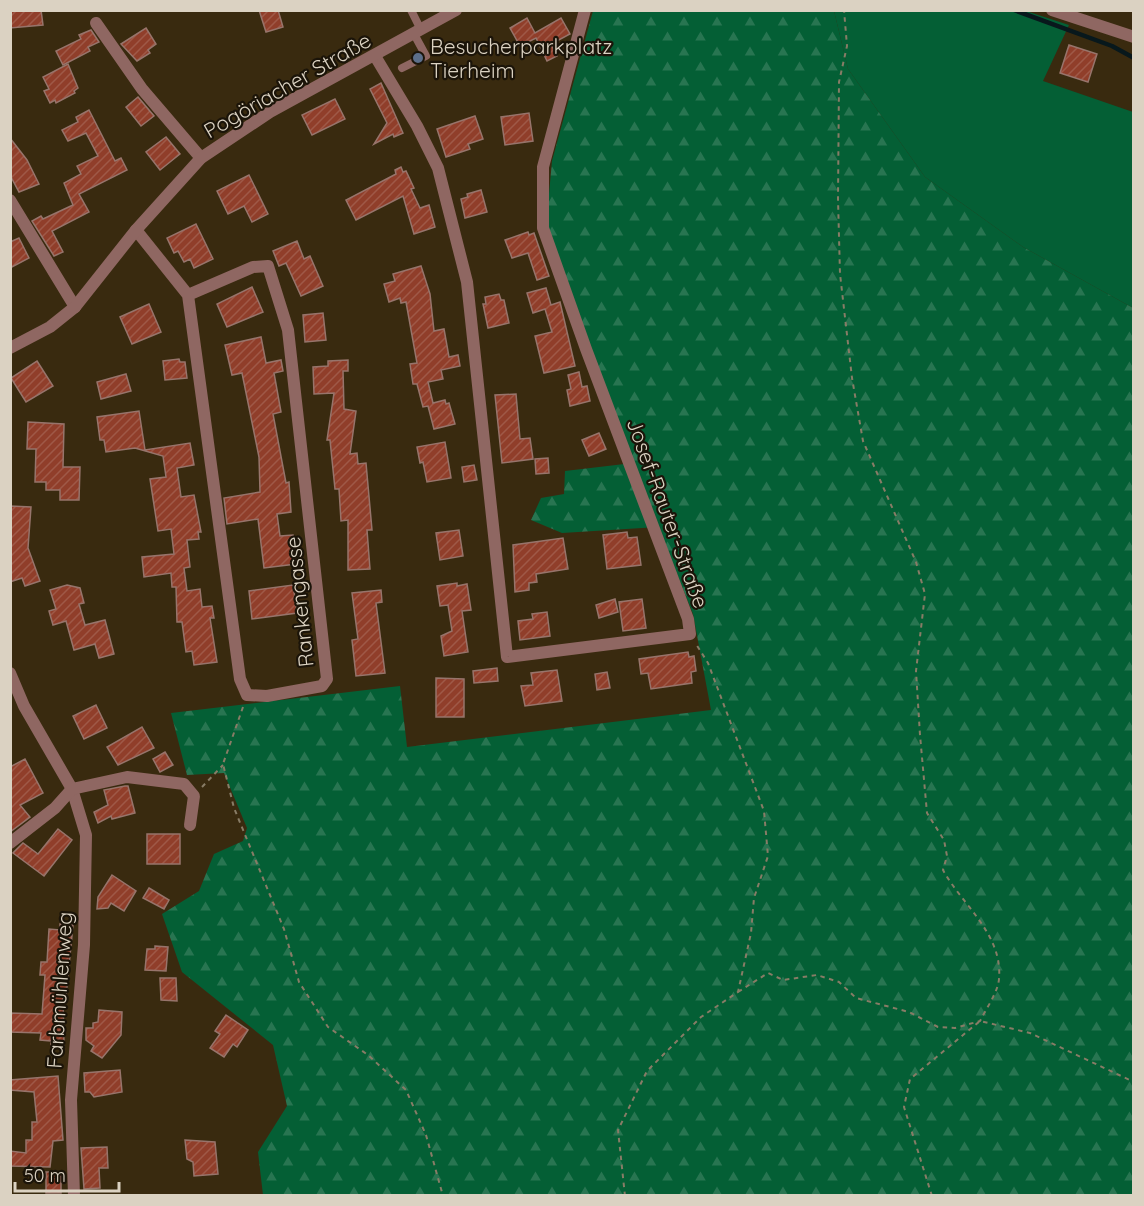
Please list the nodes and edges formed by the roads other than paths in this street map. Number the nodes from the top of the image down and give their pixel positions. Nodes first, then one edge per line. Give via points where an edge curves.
1 (411, 10) edge
2 (456, 10) edge
3 (585, 10) edge
4 (1052, 10) edge
5 (96, 23) dead end
6 (417, 32) junction
7 (1134, 37) edge
8 (375, 56) junction
9 (402, 68) dead end
10 (201, 158) junction
11 (10, 200) edge
12 (136, 230) junction
13 (188, 295) junction
14 (75, 307) junction
15 (10, 348) edge
16 (10, 673) edge
17 (72, 789) junction
18 (190, 825) dead end
19 (10, 843) edge
20 (74, 1196) edge

1 - 6 lane
2 - 6 street, Pogöriacher Straße
3 - 8 street, Josef-Rauter-Straße via 543,167 543,228 688,619 690,634 507,657 467,282 438,168
4 - 7 street
5 - 10 street, Pogöriacher Straße via 142,89
6 - 8 street, Pogöriacher Straße
6 - 9 lane via 426,56
8 - 10 street, Pogöriacher Straße via 270,112
10 - 12 street, Pogöriacher Straße
11 - 14 street
12 - 13 street
12 - 14 street, Pogöriacher Straße
13 - 13 street, Rankengasse via 240,679 248,695 267,696 322,686 327,679 288,330 268,266 253,267
14 - 15 street, Pogöriacher Straße via 50,327
16 - 17 street, Farbmühlenweg via 24,706
17 - 18 street via 127,777 184,784 194,796
17 - 19 street via 55,808
17 - 20 street, Farbmühlenweg via 86,835 84,945 71,1100

